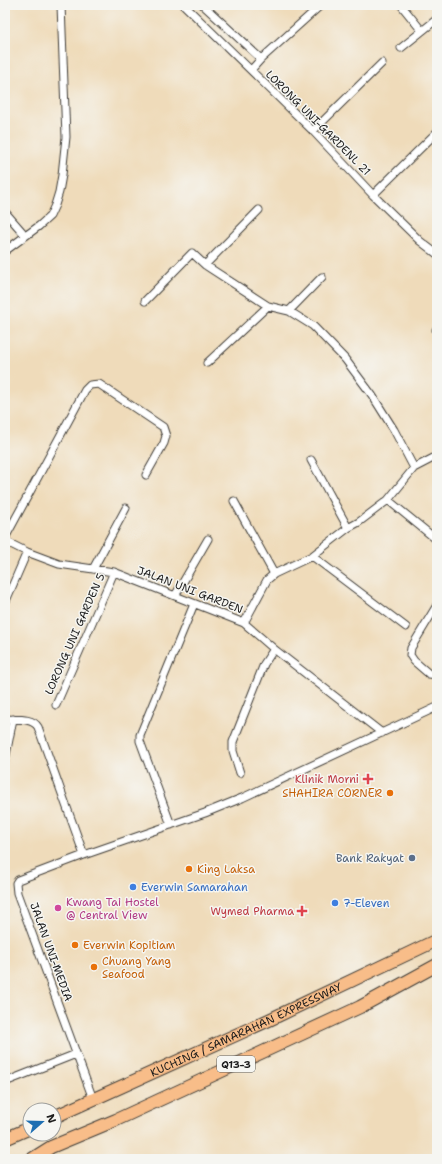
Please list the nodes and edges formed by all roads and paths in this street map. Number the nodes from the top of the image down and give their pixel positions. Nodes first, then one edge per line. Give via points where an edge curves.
1 (61, 5) edge
2 (184, 5) edge
3 (203, 5) edge
4 (321, 5) edge
5 (401, 5) edge
6 (437, 20) edge
7 (422, 32) junction
8 (401, 48) dead end
9 (261, 59) junction
10 (382, 63) dead end
11 (251, 70) junction
12 (313, 131) junction
13 (437, 132) edge
14 (373, 195) junction
15 (259, 210) dead end
16 (5, 212) edge
17 (25, 235) junction
18 (5, 251) edge
19 (437, 254) edge
20 (205, 264) junction
21 (322, 277) dead end
22 (145, 301) dead end
23 (268, 306) junction
24 (290, 311) junction
25 (207, 363) dead end
26 (437, 456) edge
27 (311, 460) dead end
28 (414, 468) junction
29 (146, 475) dead end
30 (388, 500) junction
31 (234, 501) dead end
32 (126, 508) dead end
33 (348, 528) junction
34 (5, 539) edge
35 (208, 539) dead end
36 (437, 540) edge
37 (27, 552) junction
38 (312, 556) junction
39 (94, 569) junction
40 (114, 572) junction
41 (274, 574) junction
42 (175, 596) junction
43 (5, 603) edge
44 (194, 604) junction
45 (437, 605) edge
46 (244, 623) junction
47 (406, 627) dead end
48 (274, 648) junction
49 (437, 675) edge
50 (56, 705) dead end
51 (437, 707) edge
52 (9, 719) edge
53 (382, 733) junction
54 (5, 760) edge
55 (240, 773) dead end
56 (171, 825) junction
57 (84, 854) junction
58 (437, 940) edge
59 (437, 965) edge
60 (76, 1054) junction
61 (5, 1082) edge
62 (93, 1099) junction
63 (62, 1113) edge
64 (22, 1132) edge
65 (5, 1139) edge
66 (32, 1159) edge

1 - 17 street via 66,137 62,175 50,216
2 - 11 street, LORONG UNI-GARDENL 21
3 - 9 street
4 - 9 street
5 - 7 street
6 - 7 street
7 - 8 street
9 - 11 street
10 - 12 street
11 - 12 street, LORONG UNI-GARDENL 21
12 - 14 street, LORONG UNI-GARDENL 21
13 - 14 street
14 - 19 street, LORONG UNI-GARDENL 21
15 - 20 street
16 - 17 street
17 - 18 street
20 - 22 street via 192,253
20 - 23 street
21 - 24 street
23 - 24 street
23 - 25 street
24 - 28 street via 313,326 345,359 372,395
26 - 28 street
27 - 33 street
28 - 30 street
29 - 34 street via 164,443 166,436 163,428 99,384 90,385
30 - 33 street
30 - 36 street
31 - 41 street
32 - 39 street
33 - 38 street
34 - 37 street, JALAN UNI GARDEN
35 - 42 street
37 - 39 street, JALAN UNI GARDEN via 59,564
37 - 43 street
38 - 41 street
38 - 47 street
39 - 40 street, JALAN UNI GARDEN
40 - 42 street, JALAN UNI GARDEN
40 - 50 street, LORONG UNI GARDEN 5
41 - 46 street via 267,580
42 - 44 street, JALAN UNI GARDEN
44 - 46 street, JALAN UNI GARDEN
44 - 56 street via 140,735
45 - 49 street via 411,648 410,655 429,674
46 - 48 street, JALAN UNI GARDEN
48 - 53 street, JALAN UNI GARDEN
48 - 55 street via 264,664 233,742
51 - 53 street
52 - 54 street
52 - 57 street via 31,721 38,727
53 - 56 street via 242,798
56 - 57 street
57 - 60 street, JALAN UNI-MEDIA via 22,877 15,888
58 - 62 highway, KUCHING / SAMARAHAN EXPRESSWAY / Q13-3 via 269,1020
59 - 66 highway, Q13-3 via 360,1007 116,1120 51,1147
60 - 61 street
60 - 62 street, JALAN UNI-MEDIA
62 - 63 highway, KUCHING / SAMARAHAN EXPRESSWAY / Q13-3
64 - 65 highway

